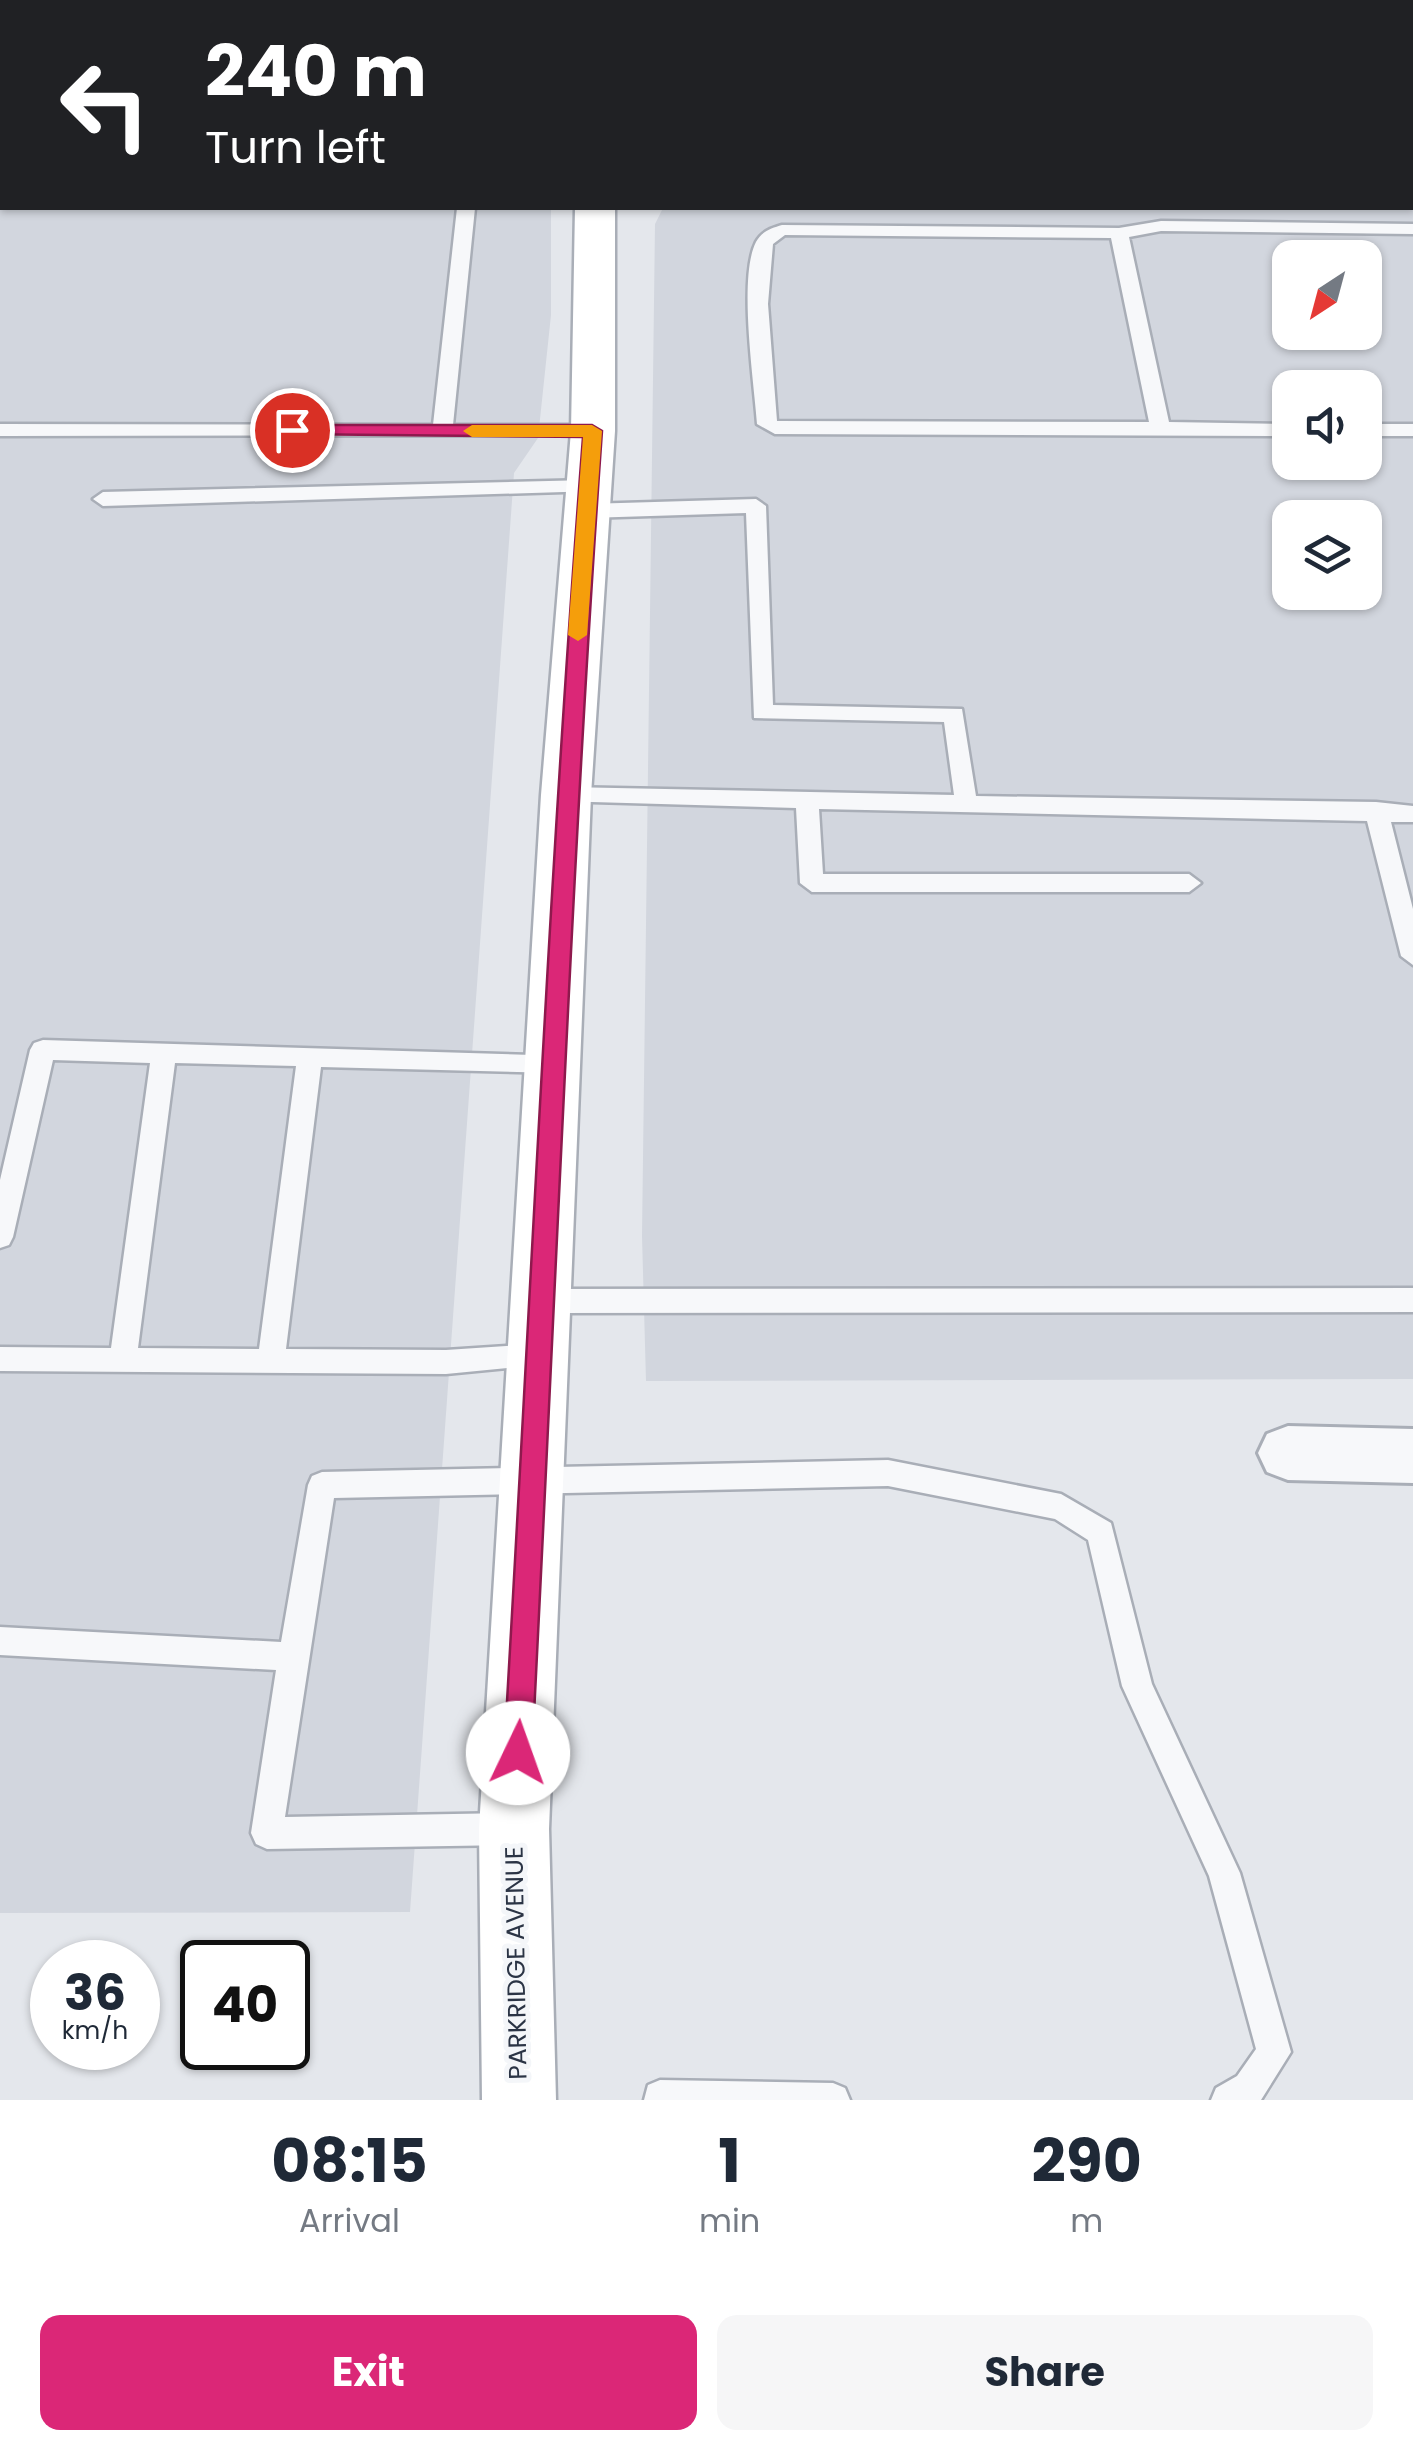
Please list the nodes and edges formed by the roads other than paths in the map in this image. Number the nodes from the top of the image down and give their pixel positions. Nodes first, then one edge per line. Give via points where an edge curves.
1 (466, 210) edge
2 (596, 210) edge
3 (1159, 217) edge
4 (1413, 229) edge
5 (1119, 233) junction
6 (1160, 428) junction
7 (0, 430) edge
8 (1272, 430) edge
9 (1382, 430) edge
10 (1413, 430) edge
11 (442, 431) junction
12 (592, 431) junction
13 (588, 498) junction
14 (103, 499) dead end
15 (566, 795) junction
16 (807, 799) junction
17 (966, 802) junction
18 (1376, 810) junction
19 (1413, 814) edge
20 (1189, 883) dead end
21 (1413, 956) edge
22 (164, 1053) junction
23 (310, 1056) junction
24 (556, 1062) junction
25 (0, 1237) edge
26 (1413, 1300) edge
27 (542, 1329) junction
28 (0, 1359) edge
29 (122, 1360) junction
30 (271, 1361) junction
31 (1288, 1453) dead end
32 (1413, 1456) edge
33 (530, 1484) junction
34 (0, 1641) edge
35 (292, 1657) junction
36 (514, 1830) junction
37 (660, 2097) dead end
38 (518, 2100) edge
39 (833, 2100) edge
40 (1228, 2100) edge

1 - 11 lane
2 - 12 street, PARKRIDGE AVENUE
3 - 4 lane
3 - 5 lane
5 - 6 lane
5 - 6 lane via 782,230 768,237 760,297 768,424
6 - 8 lane
7 - 11 lane
9 - 10 lane
11 - 12 lane
12 - 13 street, PARKRIDGE AVENUE
13 - 14 lane
13 - 15 street, PARKRIDGE AVENUE
13 - 17 lane via 756,506 762,713 954,714
15 - 16 lane
15 - 24 street, PARKRIDGE AVENUE
16 - 17 lane
16 - 20 lane via 812,883
17 - 18 lane
18 - 19 lane
18 - 21 lane
22 - 23 lane
22 - 25 lane via 43,1050
22 - 29 lane
23 - 24 lane
23 - 30 lane
24 - 27 street, PARKRIDGE AVENUE
26 - 27 lane
27 - 30 lane via 446,1362
27 - 33 street, PARKRIDGE AVENUE
28 - 29 lane
29 - 30 lane
31 - 32 street
33 - 35 lane via 322,1486
33 - 36 street, PARKRIDGE AVENUE
33 - 40 lane via 888,1474 1061,1507 1100,1532 1138,1686 1224,1874 1274,2052 1248,2088
34 - 35 lane
35 - 36 lane via 267,1834
36 - 38 street, PARKRIDGE AVENUE
37 - 39 lane

